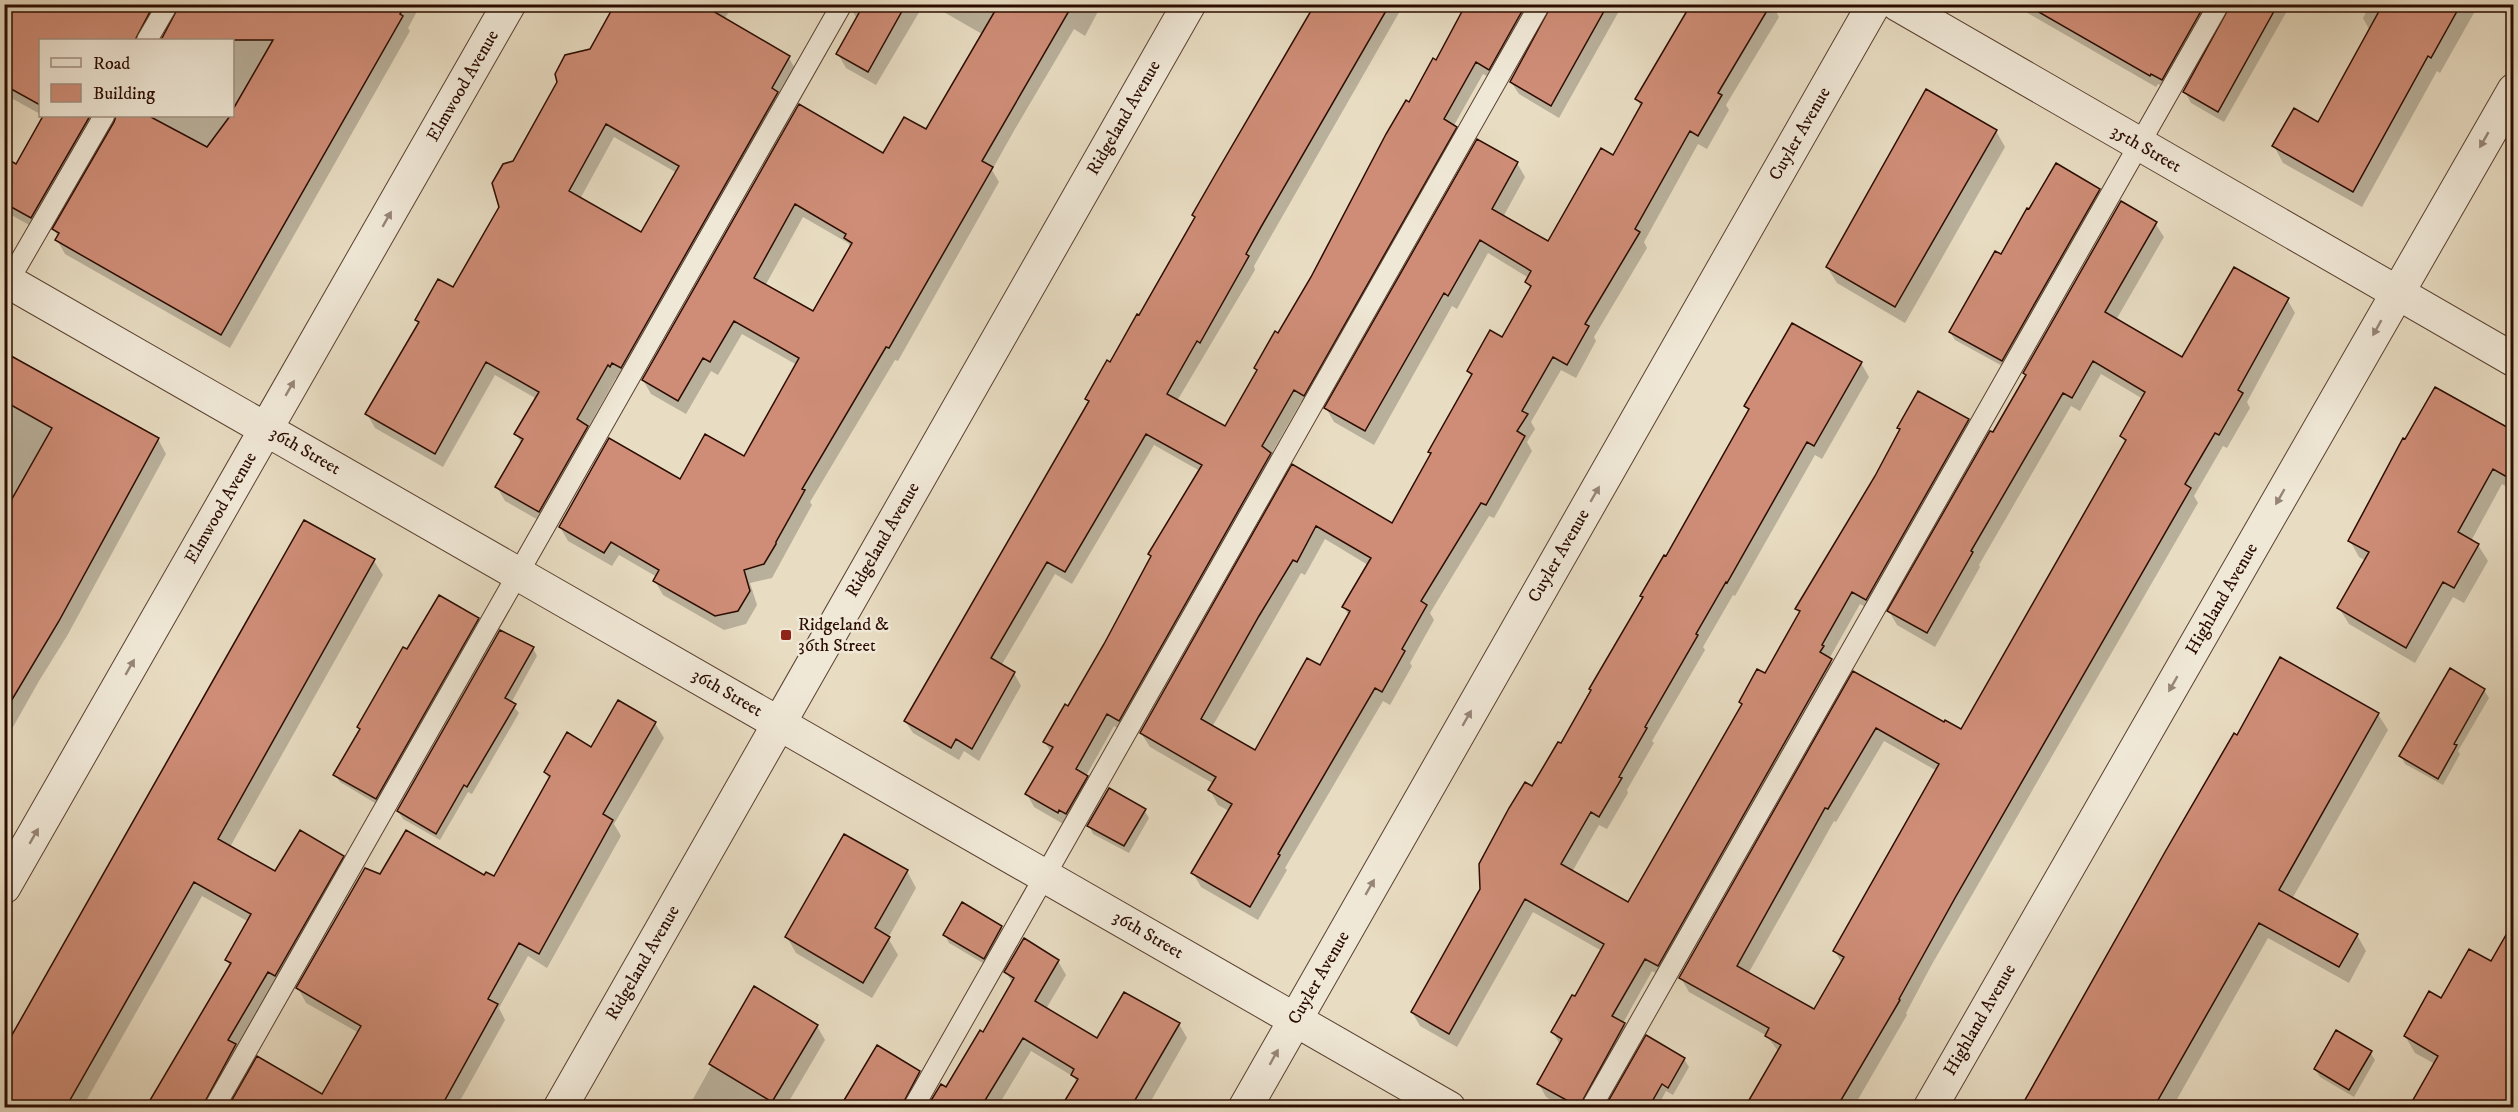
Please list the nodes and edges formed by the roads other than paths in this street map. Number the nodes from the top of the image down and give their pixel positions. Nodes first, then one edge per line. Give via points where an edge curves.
1 (168, 4) edge
2 (509, 4) edge
3 (842, 4) edge
4 (1189, 4) edge
5 (1540, 4) edge
6 (1874, 4) edge
7 (1897, 4) edge
8 (2219, 4) edge
9 (148, 39) edge
10 (2514, 90) edge
11 (103, 117) edge
12 (2139, 146) junction
13 (6, 283) edge
14 (2397, 293) junction
15 (2514, 360) edge
16 (267, 429) junction
17 (518, 573) junction
18 (779, 723) junction
19 (1046, 876) junction
20 (4, 887) edge
21 (1295, 1019) junction
22 (214, 1107) edge
23 (560, 1107) edge
24 (913, 1107) edge
25 (1245, 1107) edge
26 (1449, 1107) edge
27 (1591, 1107) edge
28 (1930, 1107) edge

1 - 9 lane
16 -> 2 street, Elmwood Avenue
3 - 17 lane
4 - 18 street, Ridgeland Avenue
5 - 19 lane
21 -> 6 street, Cuyler Avenue
7 - 12 street, 35th Street
8 - 12 lane
10 -> 14 street, Highland Avenue
11 - 13 lane
12 - 14 street, 35th Street
12 - 27 lane
13 - 16 street, 36th Street
14 - 15 street, 35th Street
14 -> 28 street, Highland Avenue
16 - 17 street, 36th Street
20 -> 16 street, Elmwood Avenue
17 - 18 street, 36th Street
17 - 22 lane
18 - 19 street, 36th Street
18 - 23 street, Ridgeland Avenue
19 - 21 street, 36th Street
19 - 24 lane
25 -> 21 street, Cuyler Avenue
21 - 26 street, 36th Street

